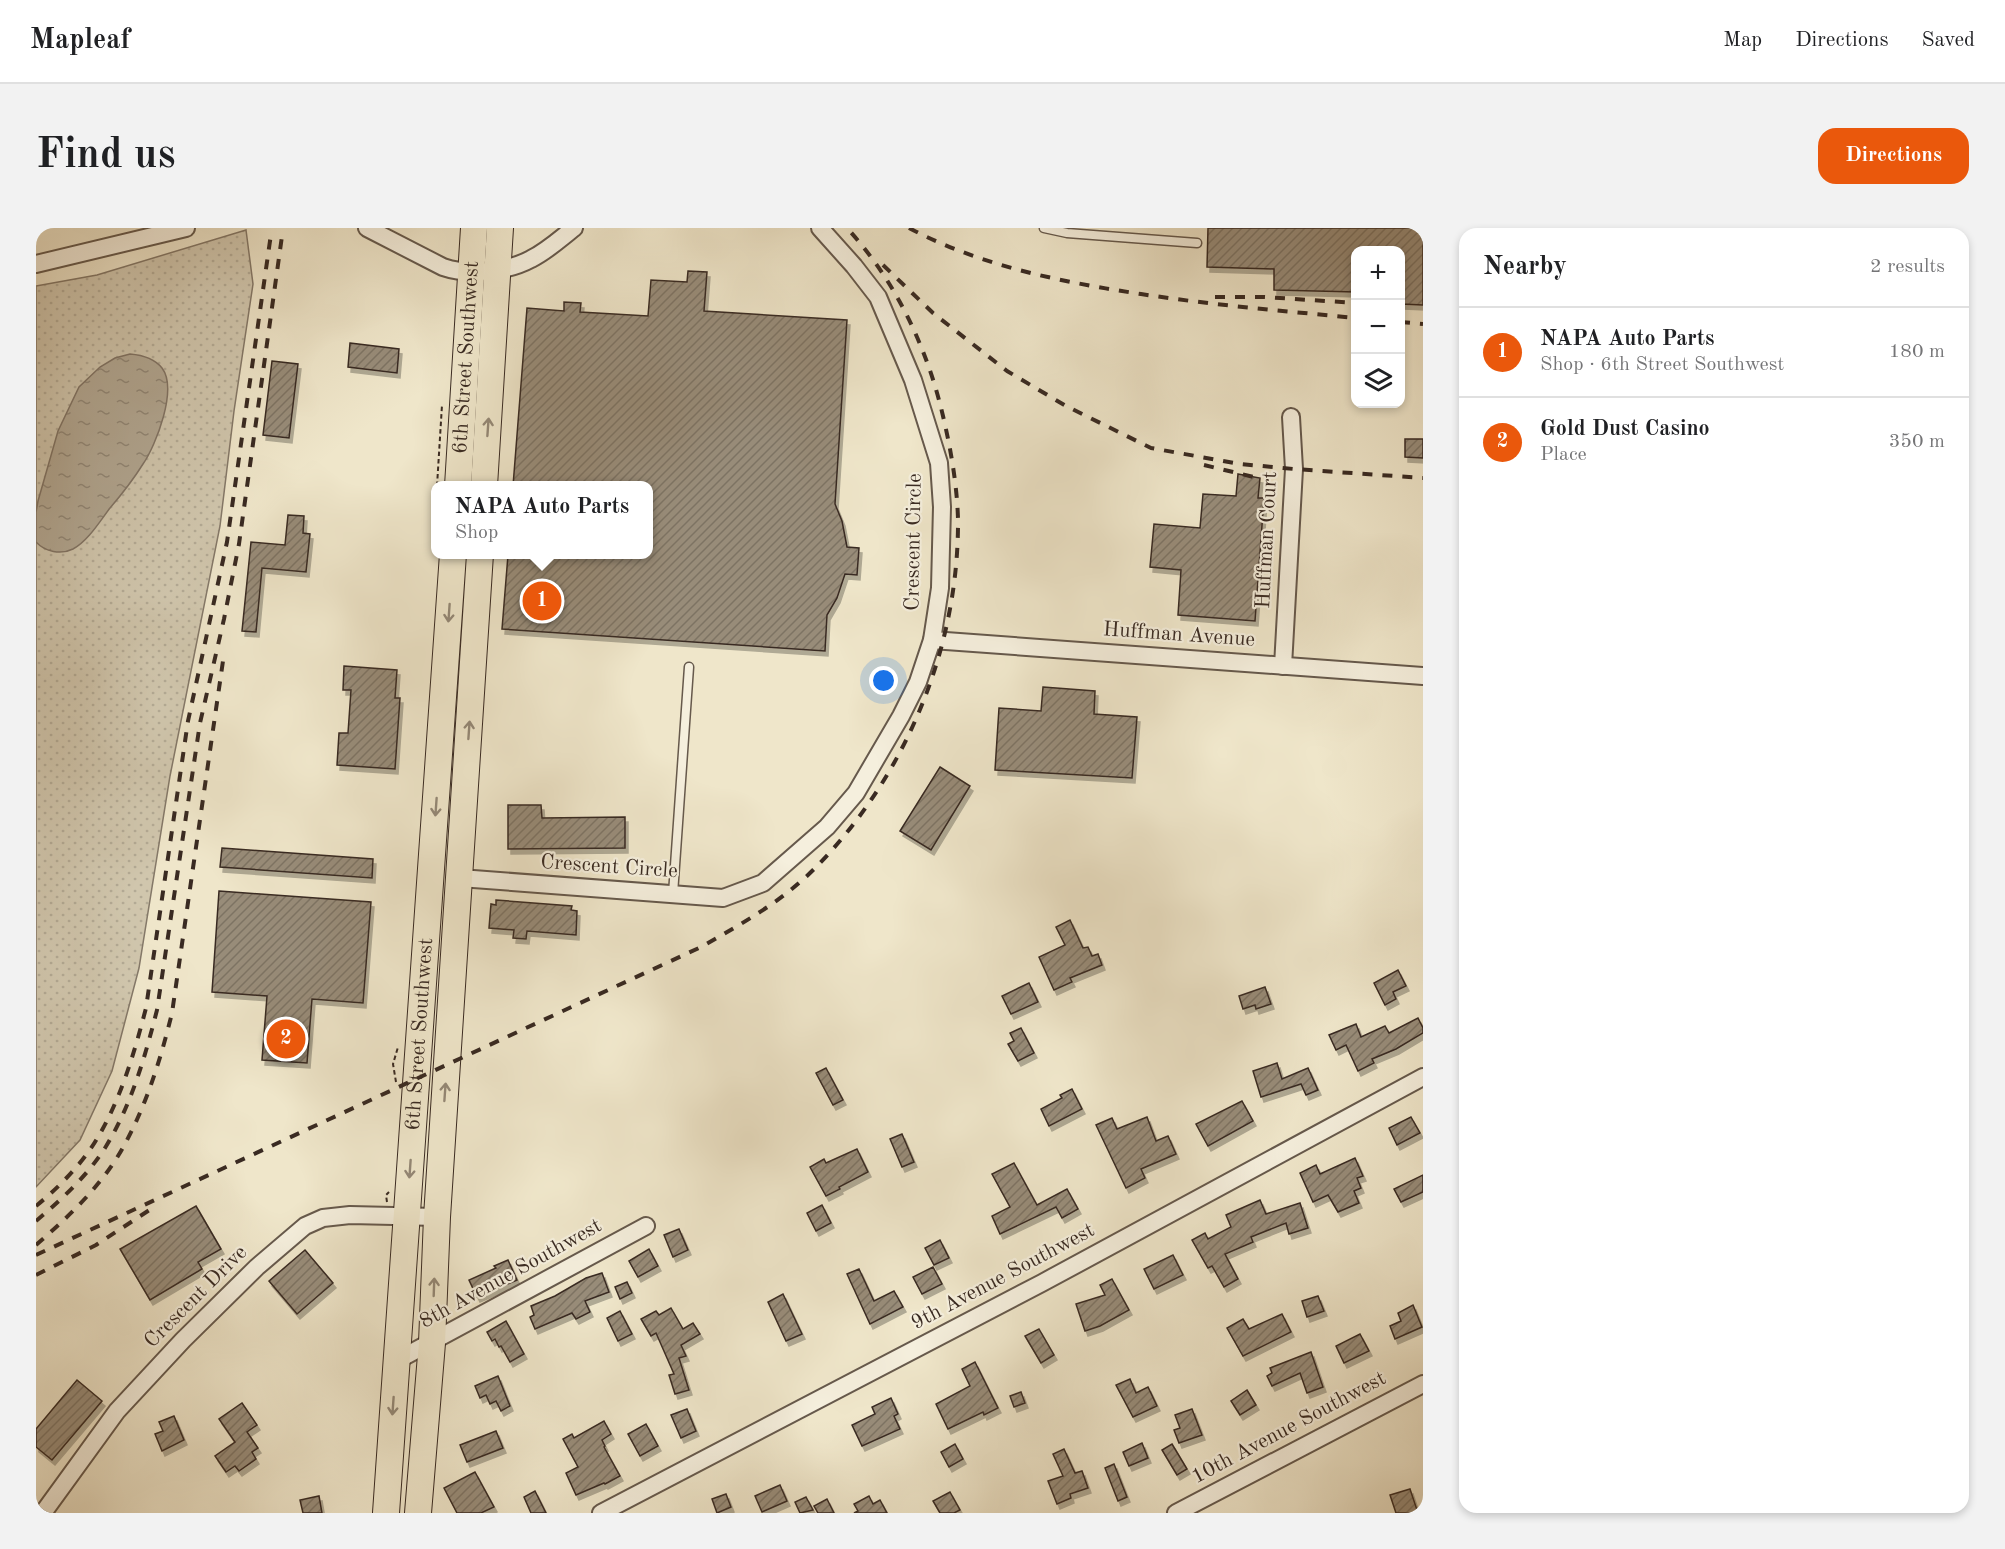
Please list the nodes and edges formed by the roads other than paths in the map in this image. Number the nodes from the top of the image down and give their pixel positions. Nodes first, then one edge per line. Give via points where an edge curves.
1 (186, 228) edge
2 (367, 228) edge
3 (474, 228) edge
4 (500, 228) edge
5 (574, 228) edge
6 (820, 228) edge
7 (1044, 228) edge
8 (1197, 243) dead end
9 (36, 264) edge
10 (498, 269) junction
11 (472, 272) junction
12 (1291, 417) dead end
13 (458, 481) edge
14 (484, 481) edge
15 (453, 559) edge
16 (480, 559) edge
17 (932, 640) junction
18 (689, 666) dead end
19 (1283, 666) junction
20 (1423, 676) edge
21 (460, 878) junction
22 (673, 894) junction
23 (1423, 1077) edge
24 (407, 1216) junction
25 (437, 1217) junction
26 (646, 1226) dead end
27 (432, 1343) junction
28 (396, 1361) junction
29 (1423, 1384) edge
30 (43, 1513) edge
31 (386, 1513) edge
32 (418, 1513) edge
33 (601, 1513) edge
34 (1176, 1513) edge

1 - 9 street
2 - 11 street via 443,267
3 - 11 main road, 6th Street Southwest
4 - 10 main road, 6th Street Southwest
5 - 10 street via 531,259
6 - 17 street, Crescent Circle via 878,297 913,380 939,463 940,588
7 - 8 lane
10 - 11 street
14 -> 10 main road, 6th Street Southwest
11 - 13 main road, 6th Street Southwest
12 - 19 street, Huffman Court via 1294,469
15 -> 24 main road, 6th Street Southwest
21 -> 16 main road, 6th Street Southwest
17 - 19 street, Huffman Avenue
17 - 22 street, Crescent Circle via 918,682 879,756 856,793 827,827 763,883 723,898
18 - 22 lane
19 - 20 street, Huffman Avenue
21 - 22 street, Crescent Circle
25 -> 21 main road, 6th Street Southwest
23 - 33 street, 9th Avenue Southwest via 1042,1283
24 - 25 street, Crescent Drive
24 - 28 main road, 6th Street Southwest
24 - 30 street, Crescent Drive via 350,1215 323,1218 305,1226 257,1267 117,1411
27 -> 25 main road, 6th Street Southwest
26 - 27 street, 8th Avenue Southwest
27 - 28 street, 8th Avenue Southwest
27 - 32 main road, 6th Street Southwest
28 -> 31 main road, 6th Street Southwest
29 - 34 street, 10th Avenue Southwest

